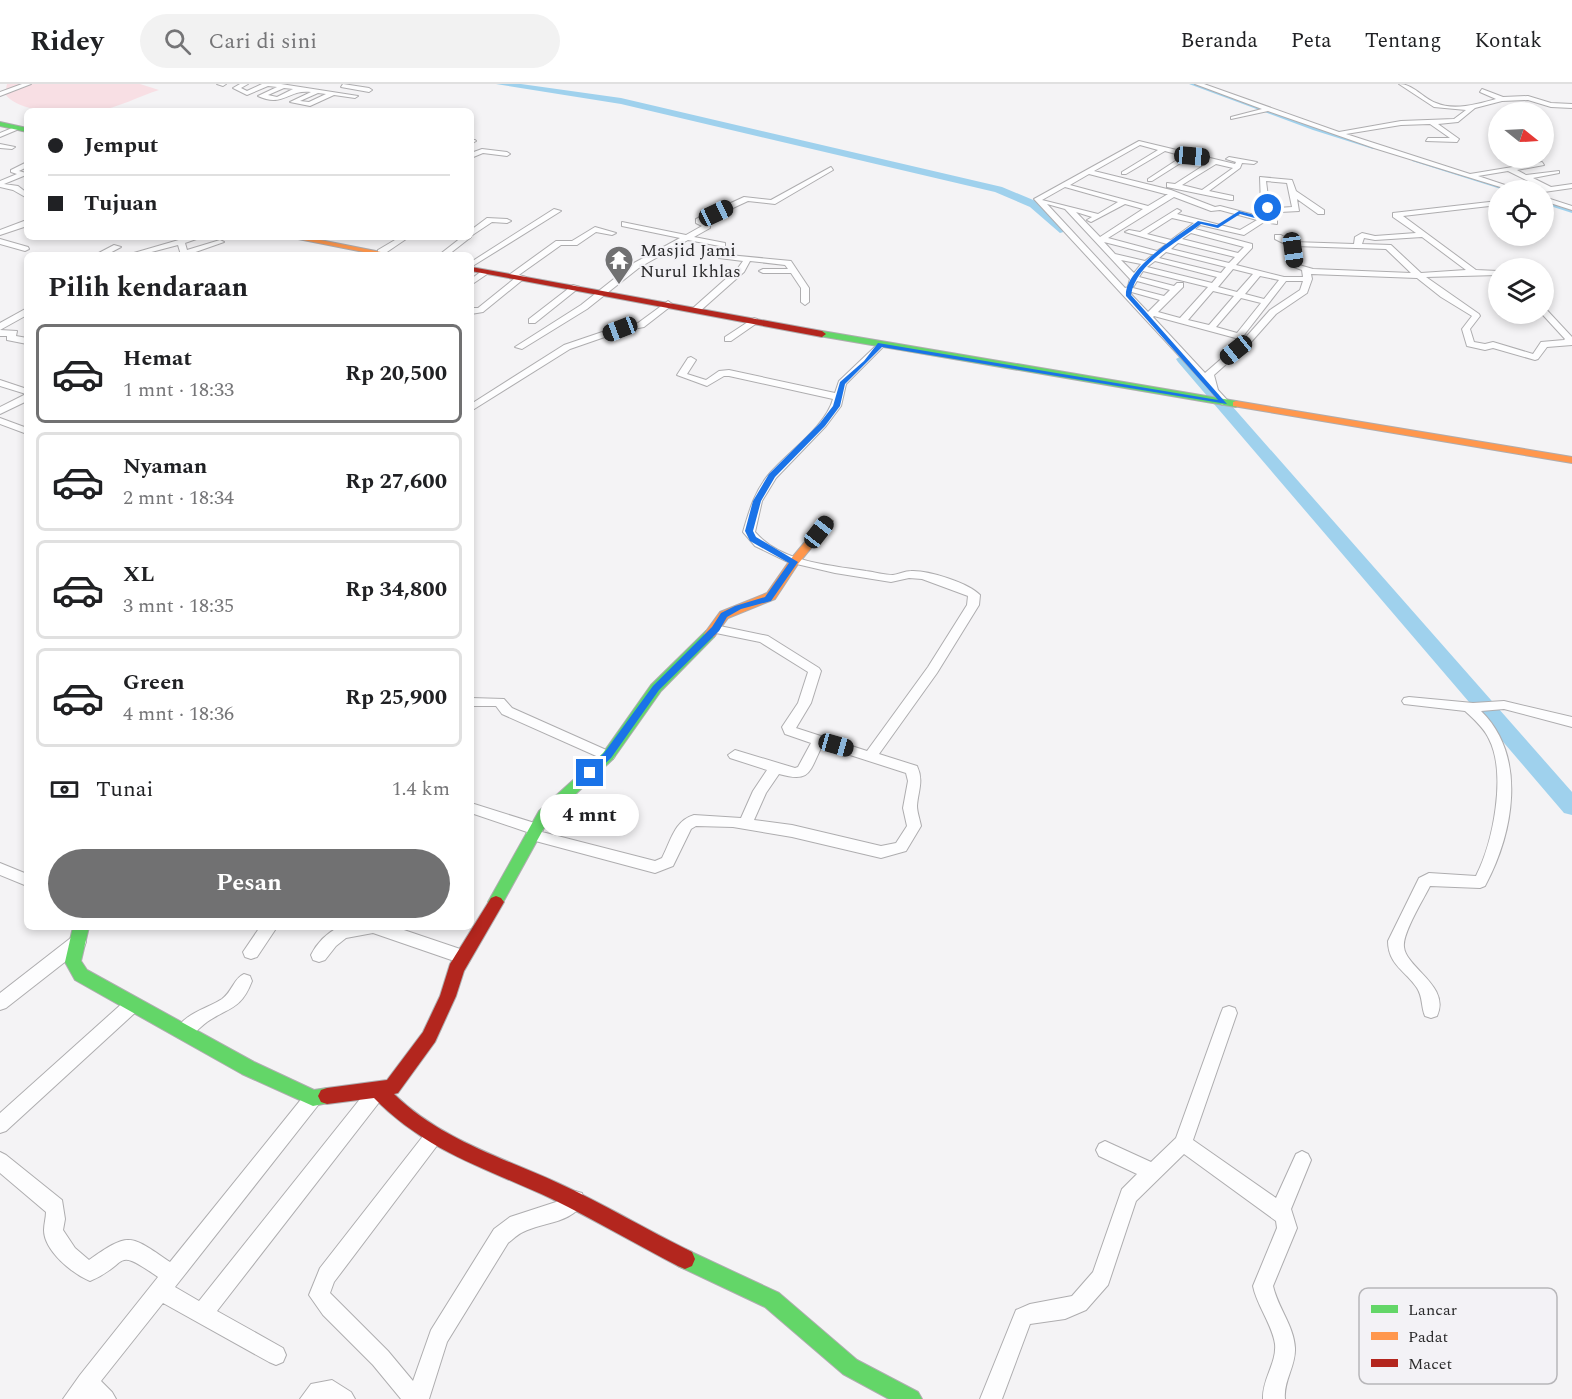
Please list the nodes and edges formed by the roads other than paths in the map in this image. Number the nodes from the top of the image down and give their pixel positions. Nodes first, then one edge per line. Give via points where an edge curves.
1 (28, 84) edge
2 (245, 84) edge
3 (268, 84) edge
4 (326, 84) edge
5 (1198, 84) edge
6 (1402, 84) edge
7 (284, 86) junction
8 (300, 88) junction
9 (317, 90) junction
10 (369, 90) dead end
11 (1482, 91) dead end
12 (333, 93) junction
13 (0, 94) edge
14 (355, 96) dead end
15 (1503, 99) junction
16 (1572, 106) edge
17 (1471, 108) junction
18 (1266, 110) junction
19 (1405, 114) dead end
20 (1233, 118) dead end
21 (1417, 122) junction
22 (1432, 122) junction
23 (1449, 122) junction
24 (0, 124) edge
25 (22, 127) edge
26 (1336, 134) junction
27 (1463, 134) dead end
28 (0, 135) edge
29 (1428, 140) dead end
30 (1437, 142) junction
31 (0, 146) edge
32 (12, 147) dead end
33 (1164, 149) junction
34 (1447, 150) dead end
35 (507, 154) dead end
36 (474, 155) edge
37 (1191, 155) junction
38 (1215, 161) junction
39 (1254, 162) dead end
40 (1239, 164) junction
41 (24, 166) edge
42 (1098, 166) junction
43 (831, 168) dead end
44 (1516, 168) edge
45 (1509, 169) junction
46 (4, 170) dead end
47 (14, 171) junction
48 (1088, 172) junction
49 (1124, 173) junction
50 (1468, 175) junction
51 (1525, 177) junction
52 (1077, 178) junction
53 (1223, 179) junction
54 (1488, 180) edge
55 (1531, 180) edge
56 (1149, 183) junction
57 (0, 184) edge
58 (1064, 185) junction
59 (1571, 186) edge
60 (1554, 188) edge
61 (1174, 190) junction
62 (1052, 191) junction
63 (1202, 193) junction
64 (1294, 193) junction
65 (24, 194) edge
66 (1139, 194) junction
67 (1122, 201) junction
68 (1048, 202) dead end
69 (1190, 202) junction
70 (1554, 202) edge
71 (1488, 204) edge
72 (1214, 208) junction
73 (1572, 208) edge
74 (1069, 209) junction
75 (1150, 209) junction
76 (1278, 210) junction
77 (557, 211) dead end
78 (1321, 212) dead end
79 (1239, 213) junction
80 (1170, 215) junction
81 (1098, 216) junction
82 (1262, 219) junction
83 (507, 221) dead end
84 (1198, 221) junction
85 (1274, 222) dead end
86 (625, 224) dead end
87 (1084, 224) junction
88 (24, 227) edge
89 (1218, 227) junction
90 (1189, 231) junction
91 (474, 232) edge
92 (1129, 232) dead end
93 (0, 233) edge
94 (612, 233) dead end
95 (1142, 235) junction
96 (1422, 235) junction
97 (687, 236) junction
98 (1278, 237) dead end
99 (1101, 239) junction
100 (188, 240) edge
101 (320, 240) edge
102 (402, 240) edge
103 (463, 240) edge
104 (0, 241) edge
105 (181, 242) junction
106 (220, 242) dead end
107 (1174, 242) junction
108 (1291, 244) junction
109 (722, 245) dead end
110 (117, 246) dead end
111 (1358, 246) junction
112 (25, 249) dead end
113 (1166, 250) junction
114 (105, 252) edge
115 (143, 252) edge
116 (184, 252) edge
117 (189, 252) edge
118 (377, 252) edge
119 (389, 252) edge
120 (447, 252) edge
121 (1111, 255) junction
122 (1154, 255) junction
123 (722, 256) dead end
124 (1240, 256) junction
125 (748, 259) junction
126 (474, 265) edge
127 (1141, 265) junction
128 (1231, 267) junction
129 (474, 268) edge
130 (763, 271) dead end
131 (793, 271) junction
132 (486, 272) junction
133 (1474, 272) junction
134 (1258, 273) junction
135 (1488, 273) edge
136 (1309, 274) junction
137 (1418, 275) junction
138 (517, 276) junction
139 (1223, 276) junction
140 (1134, 278) junction
141 (1186, 279) junction
142 (1284, 279) junction
143 (474, 281) edge
144 (576, 287) junction
145 (1213, 287) junction
146 (1176, 288) junction
147 (601, 291) junction
148 (1128, 292) junction
149 (1239, 295) junction
150 (1166, 299) junction
151 (805, 302) dead end
152 (1267, 302) junction
153 (668, 304) junction
154 (696, 310) junction
155 (474, 311) edge
156 (1150, 315) junction
157 (23, 317) edge
158 (531, 321) dead end
159 (754, 321) junction
160 (1182, 321) junction
161 (1554, 321) edge
162 (0, 327) edge
163 (1211, 328) junction
164 (0, 333) edge
165 (1239, 336) junction
166 (728, 339) dead end
167 (1249, 339) junction
168 (24, 340) edge
169 (1571, 341) edge
170 (880, 345) junction
171 (519, 347) dead end
172 (691, 360) dead end
173 (0, 383) edge
174 (1209, 383) junction
175 (11, 387) junction
176 (24, 391) edge
177 (0, 393) edge
178 (839, 397) junction
179 (1224, 403) junction
180 (22, 404) edge
181 (474, 406) edge
182 (0, 411) edge
183 (0, 421) edge
184 (24, 430) edge
185 (1572, 460) edge
186 (828, 520) dead end
187 (794, 562) junction
188 (716, 629) junction
189 (1409, 701) dead end
190 (474, 702) edge
191 (1471, 707) junction
192 (1572, 722) edge
193 (819, 740) junction
194 (735, 755) dead end
195 (608, 756) junction
196 (870, 756) junction
197 (777, 768) junction
198 (474, 809) edge
199 (745, 824) junction
200 (535, 832) junction
201 (0, 869) edge
202 (24, 877) edge
203 (266, 930) edge
204 (352, 930) edge
205 (385, 930) edge
206 (81, 932) edge
207 (251, 952) dead end
208 (319, 955) dead end
209 (463, 957) junction
210 (243, 981) dead end
211 (0, 1002) edge
212 (132, 1005) junction
213 (1431, 1011) dead end
214 (1229, 1013) dead end
215 (183, 1032) junction
216 (378, 1090) junction
217 (313, 1098) junction
218 (0, 1125) edge
219 (433, 1137) junction
220 (1184, 1143) junction
221 (1105, 1150) dead end
222 (1302, 1160) dead end
223 (0, 1161) edge
224 (1153, 1172) junction
225 (575, 1200) junction
226 (1280, 1211) junction
227 (166, 1283) junction
228 (203, 1312) junction
229 (276, 1355) dead end
230 (87, 1382) junction
231 (74, 1399) edge
232 (105, 1399) edge
233 (311, 1399) edge
234 (344, 1399) edge
235 (413, 1399) edge
236 (418, 1399) edge
237 (911, 1399) edge
238 (992, 1399) edge
239 (1274, 1399) edge

1 - 13 street
2 - 3 street via 236,88 247,93
3 - 7 street
4 - 10 street
5 - 18 street
6 - 17 street via 1436,106
7 - 8 street
7 - 8 street via 261,96 278,99
8 - 9 street
9 - 12 street
9 - 12 street via 293,102 310,104
11 - 15 street
12 - 14 street
15 - 16 street via 1527,98
15 - 17 street
17 - 23 street via 1459,120
18 - 20 street
18 - 26 street
19 - 21 street
21 - 22 street
21 - 26 street
22 - 23 street
22 - 30 street via 1457,140
23 - 27 street
24 - 25 street
25 - 28 street
26 - 50 street
29 - 30 street
30 - 34 street
31 - 32 street
33 - 37 street
33 - 42 street via 1139,143
33 - 49 street
35 - 36 street via 482,151
37 - 38 street
37 - 40 street
37 - 56 street
38 - 40 street
38 - 61 street
39 - 40 street
40 - 53 street
41 - 47 street
42 - 48 street
42 - 49 street
43 - 97 street via 772,202 747,199 710,216 699,222 707,226
44 - 45 street
45 - 50 street
45 - 51 street
46 - 47 street
47 - 57 street via 24,173
48 - 52 street
48 - 56 street
49 - 56 street
50 - 54 street
51 - 55 street
51 - 59 street via 1558,176
52 - 58 street
52 - 66 street
53 - 63 street
53 - 63 street via 1231,201
56 - 61 street
56 - 66 street
57 - 65 street
58 - 62 street
58 - 67 street
59 - 60 street
61 - 63 street
61 - 69 street
61 - 75 street
62 - 67 street via 1107,206
62 - 148 street via 1037,201
64 - 76 street via 1296,209
64 - 76 street via 1290,181 1262,178 1265,206
64 - 78 street
66 - 67 street
67 - 75 street
67 - 81 street
68 - 74 street
69 - 72 street
69 - 80 street
70 - 73 street
71 - 96 street via 1396,215
72 - 79 street
72 - 84 street
74 - 81 street
74 - 87 street
75 - 99 street
76 - 82 street
77 - 126 street
79 - 82 street
79 - 89 street
80 - 84 street
80 - 95 street
81 - 87 street
82 - 85 street
82 - 89 street via 1244,232
83 - 91 street via 490,220
84 - 89 street
84 - 90 street
86 - 97 street
87 - 99 street
88 - 93 street
90 - 107 street
90 - 124 street via 1249,246
92 - 95 street
94 - 138 street via 595,230 574,243 562,242
95 - 107 street
96 - 111 street via 1362,235
96 - 133 street
97 - 109 street
97 - 147 street
98 - 108 street
99 - 121 street
99 - 122 street
100 - 105 street
101 - 118 street
102 - 119 street
103 - 120 street
104 - 112 street
105 - 115 street
105 - 116 street
106 - 117 street
107 - 113 street
107 - 124 street
108 - 111 street
108 - 136 street via 1295,266
110 - 114 street
111 - 137 street via 1387,246
113 - 122 street
113 - 128 street
121 - 127 street
121 - 140 street
122 - 127 street
122 - 139 street
123 - 125 street
124 - 128 street
125 - 131 street via 786,261
125 - 154 street
127 - 140 street
127 - 141 street
128 - 134 street
128 - 139 street
129 - 132 street
130 - 131 street
131 - 151 street via 805,288
132 - 138 street
132 - 143 street
133 - 135 street
133 - 137 street
134 - 142 street
134 - 149 street
136 - 137 street
136 - 142 street
136 - 167 street via 1304,291 1274,312
137 - 169 street via 1473,311 1476,316 1466,329 1470,344 1493,345 1535,357 1544,344
138 - 144 street
138 - 155 street via 480,310
139 - 145 street
140 - 146 street
140 - 148 street
141 - 145 street
141 - 146 street
142 - 152 street
144 - 147 street
144 - 158 street
145 - 149 street
145 - 160 street
146 - 150 street
147 - 153 street
147 - 171 street via 584,307
148 - 150 street
148 - 156 street
149 - 152 street
149 - 163 street
150 - 156 street
152 - 165 street
153 - 154 street
153 - 181 street via 641,326 567,347
154 - 159 street
156 - 160 street
156 - 174 street
157 - 162 street
159 - 166 street
159 - 170 street
160 - 163 street
161 - 169 street
163 - 165 street
164 - 168 street via 14,333 10,338
165 - 167 street
167 - 174 street via 1209,374
170 - 178 street via 842,383
170 - 179 street
172 - 178 street via 682,375 698,381 710,382 729,373
173 - 175 street
174 - 179 street
175 - 176 street
175 - 177 street
178 - 187 street via 823,424 772,476 750,520 753,539
179 - 185 street
180 - 182 street
183 - 184 street
186 - 187 street
187 - 188 street via 768,599 724,615
187 - 196 street via 892,578 923,576 975,595 973,605 933,670
188 - 193 street via 764,639 815,671 804,703 789,727 793,733
188 - 195 street via 656,688
189 - 191 street
190 - 195 street via 499,702 507,711
191 - 192 street via 1504,705
191 - 213 street via 1492,732 1504,762 1500,829 1490,867 1480,882 1424,882 1396,941 1400,960 1423,983
193 - 196 street
193 - 197 street via 800,773
194 - 197 street
195 - 200 street via 554,804
196 - 199 street via 914,774 910,808 914,826 901,847 881,852
197 - 199 street via 760,791
198 - 200 street
199 - 200 street via 690,821 668,862 655,867
200 - 209 street
201 - 202 street
203 - 207 street
204 - 208 street via 336,935
205 - 209 street
206 - 211 street
206 - 212 street via 73,963 76,970
209 - 216 street via 429,1037 392,1087
210 - 215 street via 234,1001 209,1012
212 - 215 street
212 - 218 street
214 - 220 street
215 - 217 street
216 - 217 street
216 - 219 street via 398,1112
216 - 228 street
217 - 227 street
219 - 225 street
219 - 235 street via 327,1275 319,1295 404,1383
220 - 224 street
220 - 226 street
221 - 224 street
222 - 226 street
223 - 227 street via 55,1207 52,1231 82,1267 90,1271 121,1249 134,1249
224 - 238 street via 1130,1195 1106,1269 1088,1295 1065,1310 1023,1317
225 - 236 street via 561,1210 516,1224 501,1236 438,1337
225 - 237 street via 646,1240 772,1300 850,1367
226 - 239 street via 1287,1228 1263,1286 1278,1323 1285,1355 1273,1385
227 - 228 street
227 - 230 street
228 - 229 street
230 - 231 street
230 - 232 street
233 - 234 street via 318,1391 332,1390

